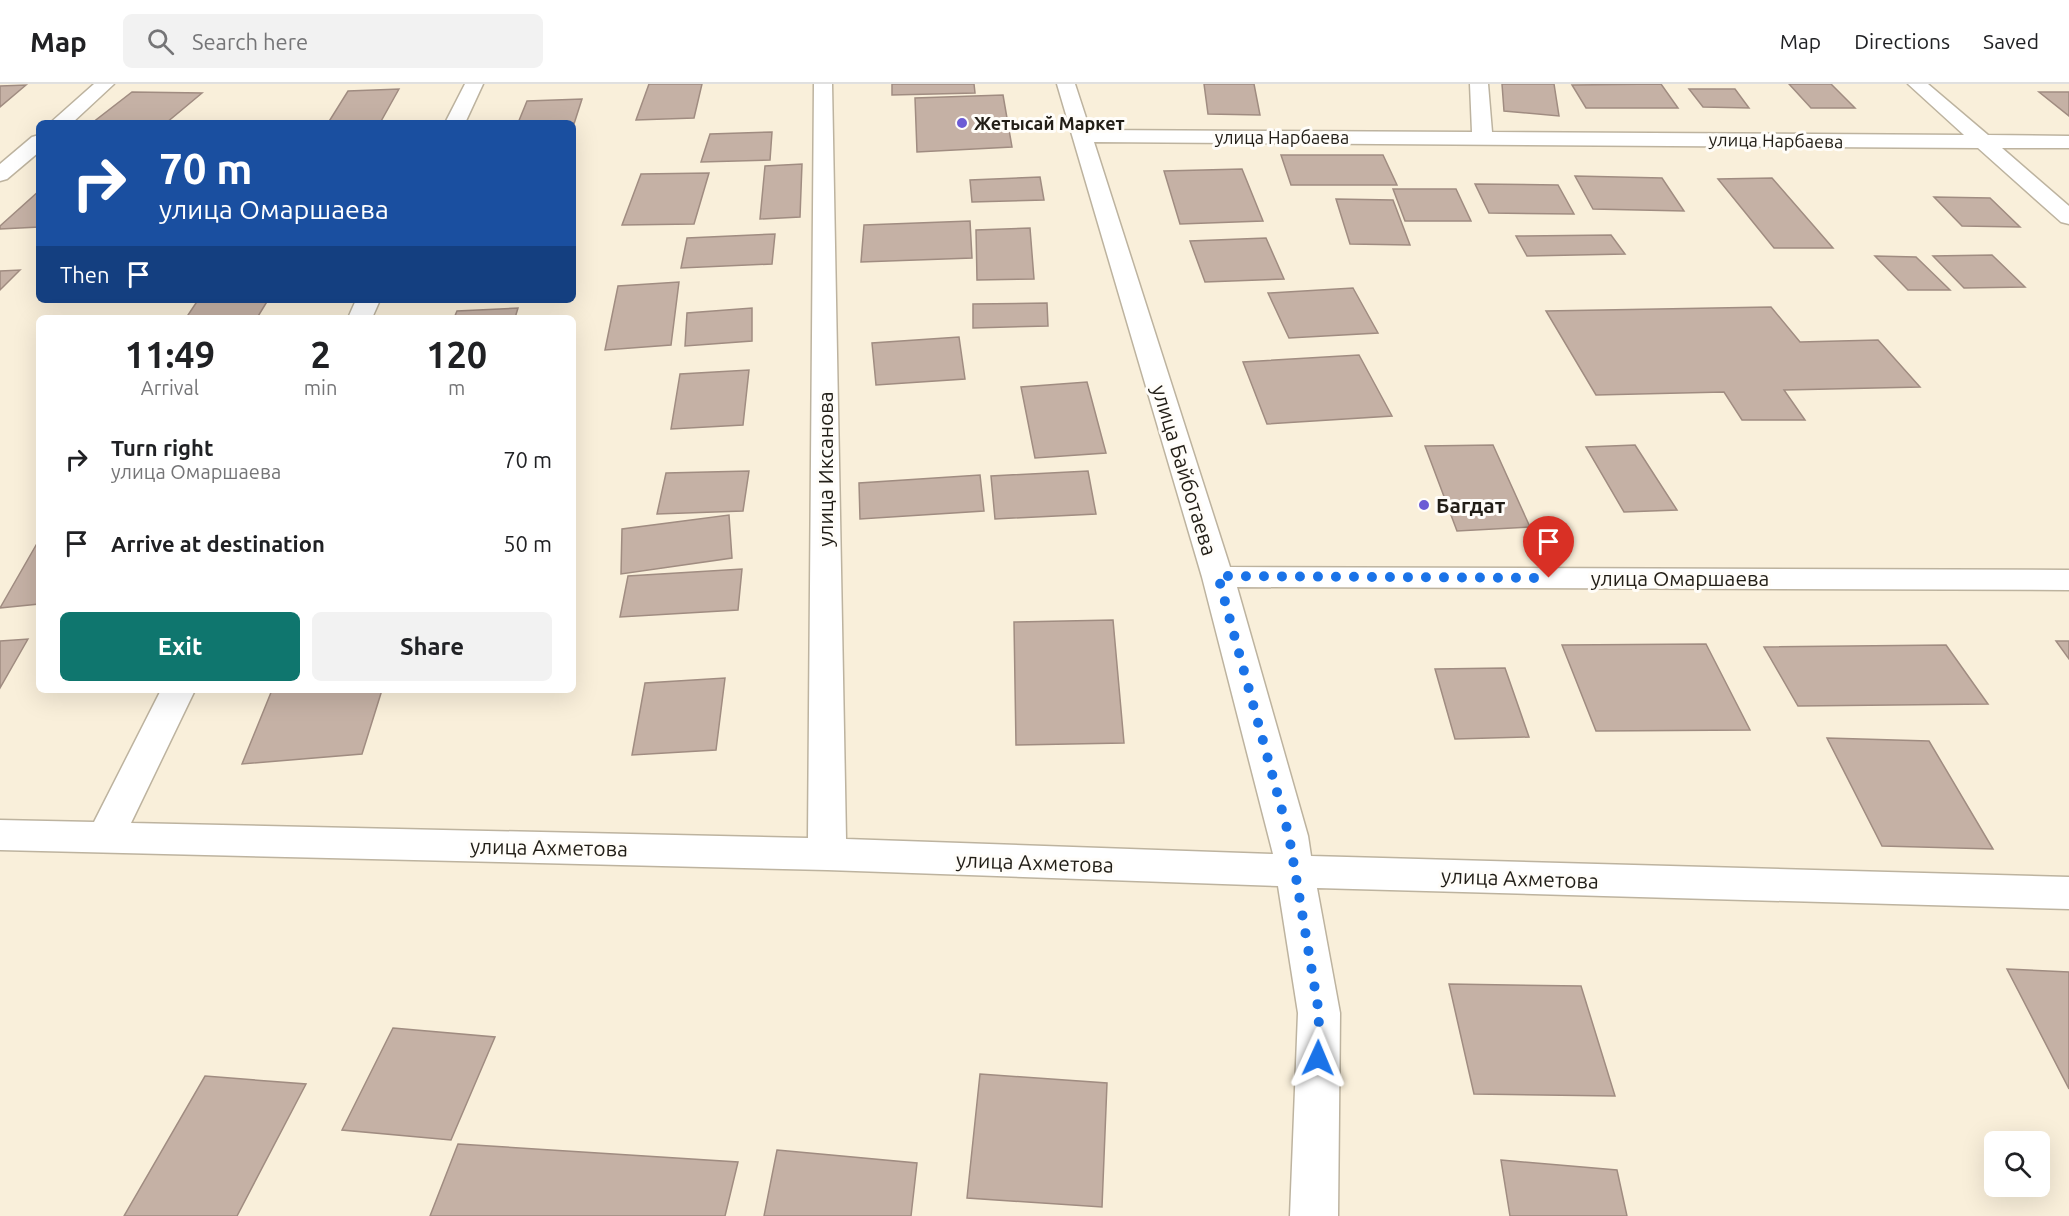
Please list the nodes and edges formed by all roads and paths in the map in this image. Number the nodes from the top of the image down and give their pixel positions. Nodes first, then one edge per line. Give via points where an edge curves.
1 (105, 84) edge
2 (474, 84) edge
3 (823, 84) edge
4 (1066, 84) edge
5 (1479, 84) edge
6 (1917, 84) edge
7 (63, 120) edge
8 (456, 120) edge
9 (1082, 136) junction
10 (1482, 137) junction
11 (1983, 142) junction
12 (2069, 142) edge
13 (36, 144) edge
14 (0, 175) edge
15 (2069, 217) edge
16 (1218, 576) junction
17 (2069, 580) edge
18 (177, 693) edge
19 (0, 835) edge
20 (106, 836) junction
21 (827, 854) junction
22 (1295, 871) junction
23 (2069, 893) edge
24 (1314, 1216) edge

1 - 7 street
2 - 8 street
3 - 21 street, улица Иксанова
4 - 9 street, улица Байботаева
5 - 10 street
6 - 11 street
9 - 10 street, улица Нарбаева
9 - 16 street, улица Байботаева
10 - 11 street, улица Нарбаева
11 - 12 street, улица Нарбаева
11 - 15 street
13 - 14 street
16 - 17 street, улица Омаршаева
16 - 22 street, улица Байботаева via 1289,836
18 - 20 street
19 - 20 street, улица Ахметова
20 - 21 street, улица Ахметова
21 - 22 street, улица Ахметова
22 - 23 street, улица Ахметова
22 - 24 street, улица Байботаева via 1319,1013

